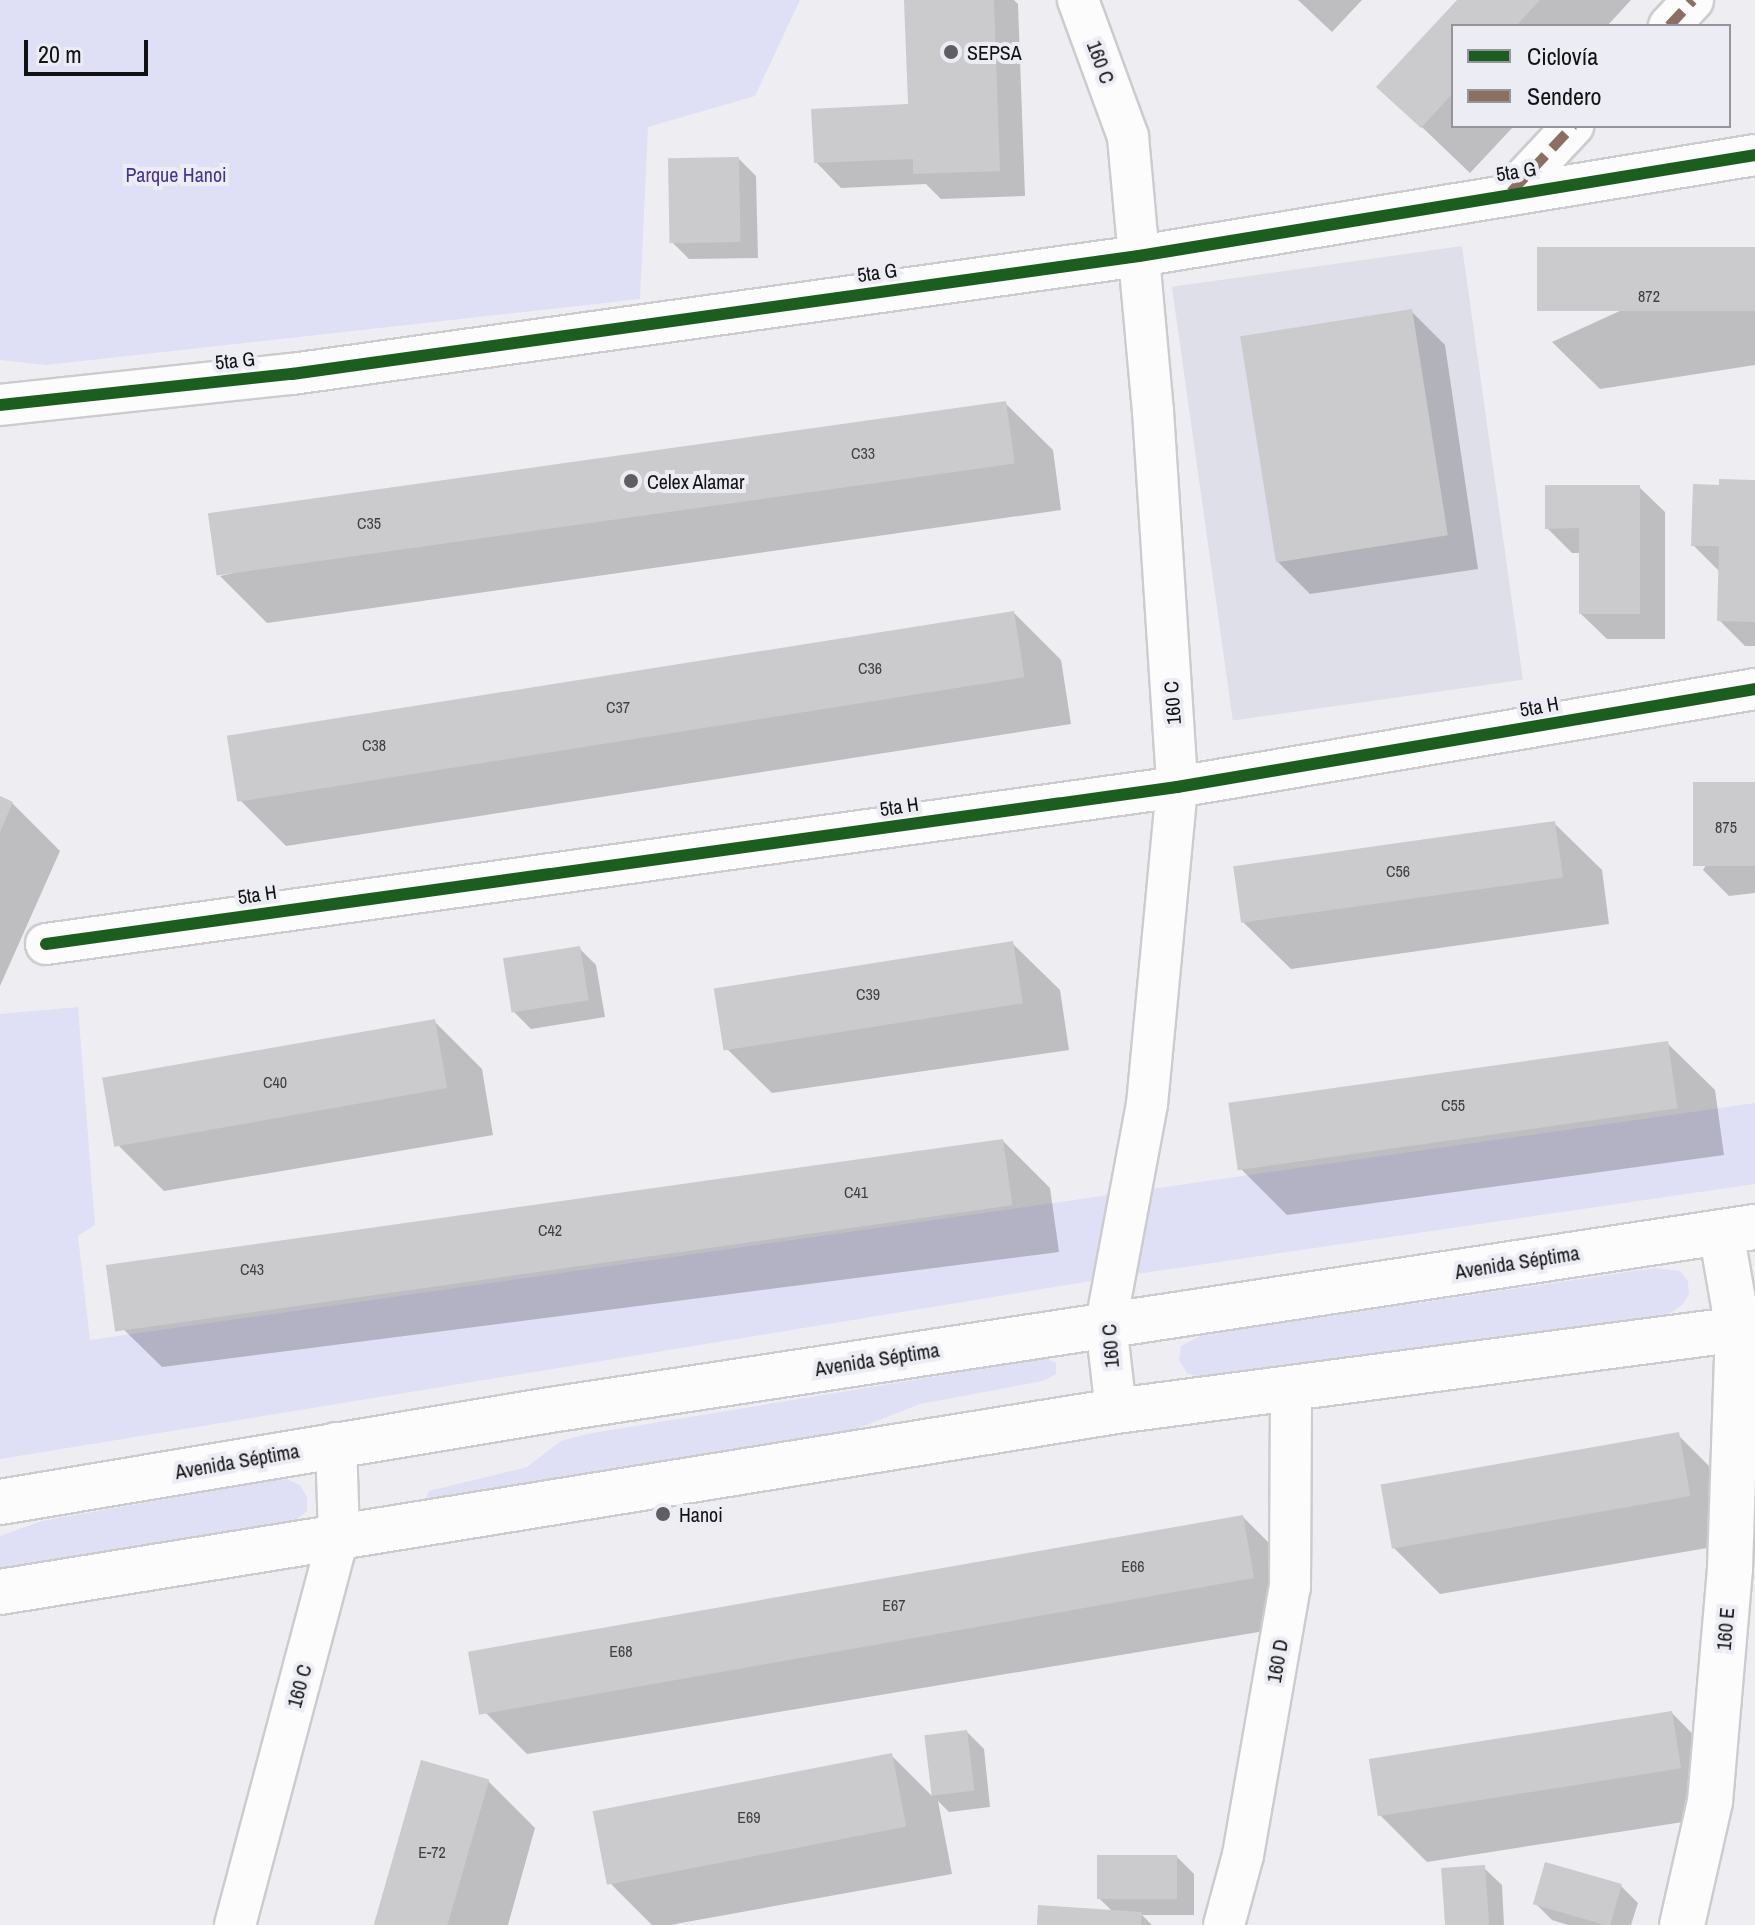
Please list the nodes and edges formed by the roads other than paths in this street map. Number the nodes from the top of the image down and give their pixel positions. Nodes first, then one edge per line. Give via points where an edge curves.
1 (1078, 0) edge
2 (1693, 0) edge
3 (1671, 24) edge
4 (1571, 128) edge
5 (1755, 155) edge
6 (1511, 192) junction
7 (1139, 256) junction
8 (0, 405) edge
9 (1755, 689) edge
10 (1177, 787) junction
11 (46, 944) dead end
12 (1738, 1230) edge
13 (1106, 1324) junction
14 (1746, 1328) edge
15 (1291, 1392) junction
16 (1116, 1411) junction
17 (336, 1443) junction
18 (0, 1502) edge
19 (339, 1534) junction
20 (0, 1592) edge
21 (235, 1925) edge
22 (1224, 1925) edge
23 (1682, 1925) edge

1 - 7 street, 160 C via 1128,137
2 - 3 street
4 - 6 street
5 - 6 street, 5ta G
6 - 7 street, 5ta G
7 - 8 street, 5ta G via 292,374
7 - 10 street, 160 C
9 - 10 street, 5ta H
10 - 11 street, 5ta H
10 - 13 street, 160 C via 1147,1104
12 - 13 main road, Avenida Séptima
12 - 14 main road
13 - 16 street, 160 C
13 - 17 main road, Avenida Séptima
14 - 15 main road
14 - 23 main road, 160 E via 1710,1802
15 - 16 main road
15 - 22 street, 160 D via 1290,1587 1243,1855
16 - 19 main road
17 - 18 main road, Avenida Séptima
17 - 19 street, 160 C
19 - 20 main road
19 - 21 street, 160 C

